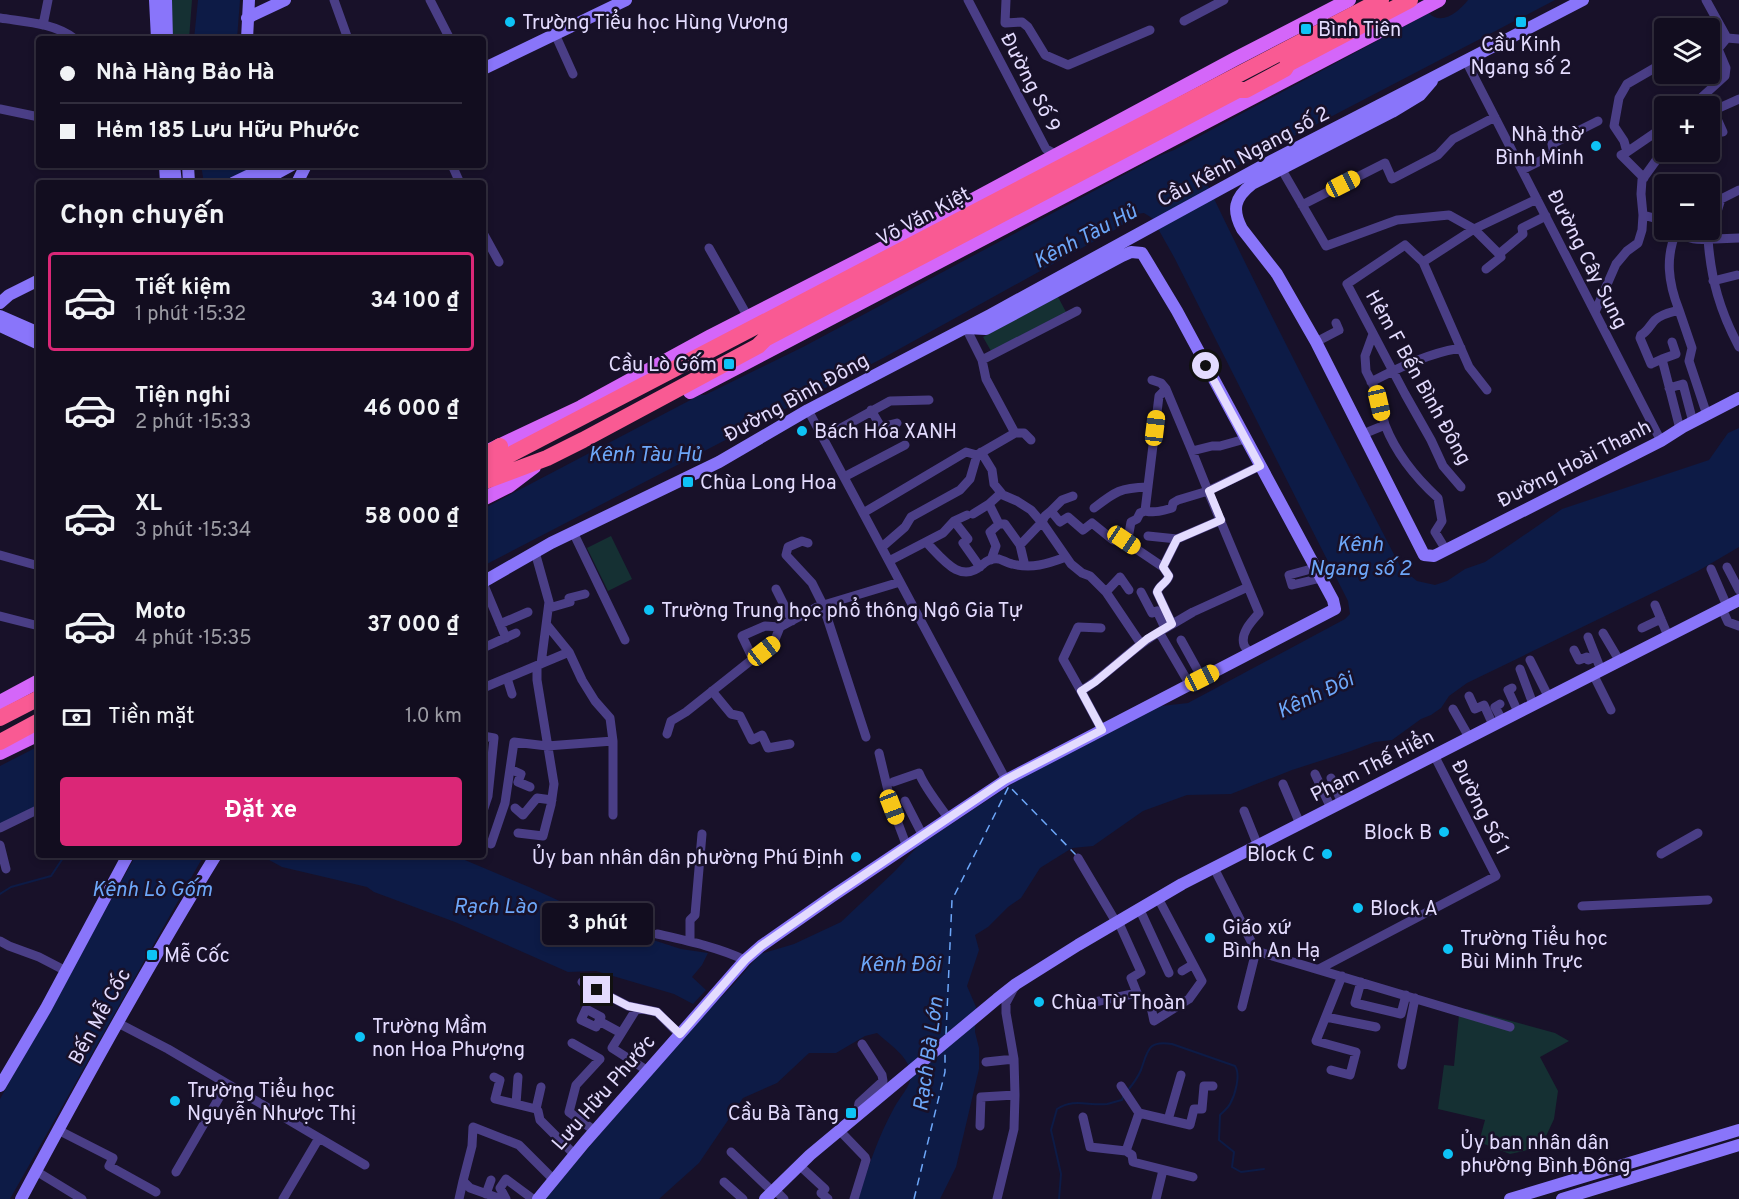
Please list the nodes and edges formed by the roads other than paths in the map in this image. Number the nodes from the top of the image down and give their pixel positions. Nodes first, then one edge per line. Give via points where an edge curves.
1 (48, 0) edge
2 (155, 0) edge
3 (166, 0) edge
4 (249, 0) edge
5 (285, 0) edge
6 (334, 0) edge
7 (430, 0) edge
8 (609, 0) edge
9 (626, 0) edge
10 (968, 0) edge
11 (1006, 0) edge
12 (1224, 0) edge
13 (1349, 0) edge
14 (1381, 0) edge
15 (1410, 0) edge
16 (1423, 0) edge
17 (1439, 0) edge
18 (1583, 0) edge
19 (1706, 0) edge
20 (1212, 3) edge
21 (0, 18) edge
22 (247, 18) junction
23 (1184, 21) dead end
24 (43, 25) junction
25 (1150, 30) dead end
26 (555, 34) junction
27 (70, 36) edge
28 (156, 36) edge
29 (167, 36) edge
30 (247, 36) edge
31 (347, 36) edge
32 (445, 36) edge
33 (1727, 38) junction
34 (1739, 39) edge
35 (486, 60) edge
36 (1466, 61) junction
37 (486, 68) edge
38 (1654, 68) edge
39 (1285, 69) junction
40 (573, 74) dead end
41 (1437, 76) junction
42 (1710, 91) junction
43 (1704, 96) edge
44 (1713, 96) edge
45 (1739, 99) edge
46 (1720, 108) edge
47 (0, 109) edge
48 (36, 116) edge
49 (1495, 117) junction
50 (1598, 121) dead end
51 (1720, 124) edge
52 (1724, 132) dead end
53 (1654, 134) edge
54 (1627, 152) junction
55 (1048, 156) junction
56 (1655, 162) edge
57 (285, 168) edge
58 (1282, 170) junction
59 (1522, 171) junction
60 (270, 174) edge
61 (1644, 178) junction
62 (245, 180) edge
63 (1739, 190) edge
64 (1537, 199) junction
65 (1720, 202) edge
66 (1302, 205) junction
67 (1643, 215) junction
68 (1546, 216) junction
69 (1654, 217) edge
70 (1473, 229) junction
71 (486, 238) edge
72 (1739, 238) edge
73 (1720, 239) edge
74 (1672, 240) edge
75 (1712, 240) edge
76 (709, 248) dead end
77 (1499, 254) junction
78 (499, 262) dead end
79 (1423, 262) junction
80 (1486, 268) dead end
81 (1737, 275) dead end
82 (1713, 281) junction
83 (36, 282) edge
84 (4, 299) edge
85 (1679, 310) junction
86 (1077, 311) dead end
87 (1595, 312) junction
88 (990, 315) joint
89 (0, 316) edge
90 (748, 316) junction
91 (6, 323) edge
92 (1336, 323) dead end
93 (966, 328) junction
94 (36, 332) edge
95 (1373, 334) junction
96 (36, 342) edge
97 (1316, 342) junction
98 (1672, 342) dead end
99 (1739, 347) edge
100 (1461, 348) junction
101 (982, 360) junction
102 (1662, 360) junction
103 (1393, 370) junction
104 (1152, 380) dead end
105 (1371, 382) junction
106 (1669, 388) junction
107 (1166, 389) junction
108 (1487, 390) dead end
109 (1739, 398) edge
110 (929, 400) dead end
111 (808, 410) junction
112 (872, 410) junction
113 (1707, 415) junction
114 (1693, 422) junction
115 (897, 423) dead end
116 (1385, 425) junction
117 (1680, 429) junction
118 (1015, 433) junction
119 (1363, 434) junction
120 (823, 438) junction
121 (1245, 439) junction
122 (583, 440) junction
123 (1031, 440) dead end
124 (1661, 441) junction
125 (905, 445) dead end
126 (500, 446) joint
127 (1192, 451) junction
128 (486, 453) edge
129 (979, 454) junction
130 (547, 458) junction
131 (1260, 466) junction
132 (486, 477) edge
133 (844, 477) junction
134 (486, 479) edge
135 (1148, 487) junction
136 (1461, 487) dead end
137 (1209, 491) junction
138 (1001, 492) junction
139 (1073, 496) dead end
140 (486, 498) edge
141 (989, 504) junction
142 (1094, 508) dead end
143 (1051, 511) junction
144 (1145, 511) junction
145 (863, 513) junction
146 (1221, 520) junction
147 (954, 521) junction
148 (1042, 522) junction
149 (999, 524) junction
150 (573, 532) junction
151 (1148, 536) dead end
152 (1122, 539) junction
153 (1177, 539) junction
154 (926, 542) junction
155 (808, 543) dead end
156 (1020, 545) junction
157 (882, 547) junction
158 (1446, 550) junction
159 (535, 552) junction
160 (0, 555) edge
161 (1066, 557) junction
162 (991, 560) junction
163 (889, 561) junction
164 (36, 565) edge
165 (1025, 566) junction
166 (980, 567) junction
167 (1163, 567) junction
168 (1727, 567) dead end
169 (1711, 569) dead end
170 (486, 580) edge
171 (900, 582) junction
172 (1248, 587) junction
173 (486, 589) edge
174 (776, 589) dead end
175 (1129, 590) dead end
176 (1739, 590) edge
177 (1106, 592) junction
178 (1141, 592) dead end
179 (585, 594) dead end
180 (1739, 600) edge
181 (823, 605) junction
182 (1654, 605) dead end
183 (549, 608) junction
184 (1724, 608) junction
185 (528, 612) dead end
186 (0, 616) edge
187 (1661, 619) junction
188 (792, 621) junction
189 (500, 624) junction
190 (36, 625) edge
191 (547, 625) junction
192 (1739, 626) edge
193 (780, 627) junction
194 (1101, 628) dead end
195 (1165, 628) junction
196 (1642, 628) dead end
197 (516, 633) dead end
198 (1603, 633) dead end
199 (1668, 636) junction
200 (1588, 637) dead end
201 (506, 638) junction
202 (625, 640) dead end
203 (1181, 640) dead end
204 (1141, 644) junction
205 (486, 647) edge
206 (1574, 650) dead end
207 (569, 652) junction
208 (1250, 653) junction
209 (1595, 657) junction
210 (753, 659) junction
211 (1530, 660) dead end
212 (1619, 660) junction
213 (539, 665) junction
214 (1520, 669) dead end
215 (1597, 672) junction
216 (507, 678) junction
217 (1202, 678) junction
218 (36, 683) edge
219 (1190, 685) junction
220 (486, 687) edge
221 (1512, 687) dead end
222 (712, 691) junction
223 (1081, 691) junction
224 (512, 694) dead end
225 (1469, 696) dead end
226 (1548, 696) junction
227 (36, 700) edge
228 (0, 702) edge
229 (1500, 704) dead end
230 (1533, 704) junction
231 (1453, 709) dead end
232 (1611, 710) dead end
233 (1518, 712) junction
234 (36, 714) edge
235 (0, 718) edge
236 (1497, 722) junction
237 (36, 723) edge
238 (1102, 730) junction
239 (0, 733) edge
240 (667, 734) dead end
241 (36, 735) edge
242 (486, 737) edge
243 (1469, 737) junction
244 (494, 738) junction
245 (867, 738) dead end
246 (613, 741) junction
247 (0, 742) edge
248 (514, 742) junction
249 (790, 744) dead end
250 (547, 746) junction
251 (0, 753) edge
252 (879, 753) dead end
253 (1434, 755) junction
254 (510, 769) junction
255 (1315, 774) dead end
256 (1331, 778) dead end
257 (1005, 780) junction
258 (893, 782) dead end
259 (1283, 784) dead end
260 (530, 787) dead end
261 (552, 800) junction
262 (905, 801) dead end
263 (486, 802) edge
264 (1336, 806) junction
265 (515, 808) dead end
266 (36, 810) edge
267 (1244, 811) dead end
268 (613, 815) dead end
269 (949, 819) junction
270 (1300, 824) junction
271 (0, 828) edge
272 (518, 833) dead end
273 (1698, 833) dead end
274 (702, 834) dead end
275 (923, 836) junction
276 (491, 844) dead end
277 (0, 845) edge
278 (1258, 846) junction
279 (907, 847) junction
280 (1660, 854) dead end
281 (126, 858) edge
282 (214, 858) edge
283 (1078, 858) dead end
284 (1214, 868) junction
285 (6, 869) dead end
286 (1158, 898) junction
287 (1708, 900) dead end
288 (1582, 906) dead end
289 (1139, 908) junction
290 (1117, 921) junction
291 (657, 934) dead end
292 (0, 941) edge
293 (690, 941) junction
294 (1257, 951) junction
295 (745, 960) junction
296 (1192, 965) junction
297 (1319, 969) junction
298 (66, 971) junction
299 (1182, 971) dead end
300 (1169, 973) dead end
301 (1342, 976) junction
302 (582, 982) dead end
303 (1361, 982) junction
304 (1016, 984) junction
305 (1411, 996) junction
306 (1090, 1003) dead end
307 (1151, 1007) dead end
308 (1242, 1007) dead end
309 (637, 1008) junction
310 (1326, 1017) junction
311 (599, 1021) dead end
312 (118, 1023) junction
313 (1376, 1027) dead end
314 (1510, 1027) dead end
315 (621, 1033) junction
316 (680, 1034) junction
317 (572, 1042) dead end
318 (862, 1044) dead end
319 (1014, 1059) junction
320 (986, 1062) dead end
321 (1402, 1065) dead end
322 (1331, 1070) dead end
323 (648, 1071) junction
324 (1181, 1075) dead end
325 (494, 1077) dead end
326 (518, 1077) dead end
327 (227, 1084) junction
328 (0, 1086) edge
329 (1121, 1086) dead end
330 (1213, 1086) dead end
331 (541, 1087) dead end
332 (1015, 1095) junction
333 (516, 1104) junction
334 (536, 1109) junction
335 (1138, 1113) junction
336 (857, 1115) junction
337 (1083, 1117) dead end
338 (1168, 1120) junction
339 (980, 1126) dead end
340 (58, 1130) junction
341 (839, 1130) junction
342 (1739, 1130) edge
343 (595, 1131) junction
344 (1723, 1135) junction
345 (320, 1138) junction
346 (1734, 1146) edge
347 (1126, 1151) junction
348 (730, 1152) dead end
349 (574, 1154) junction
350 (365, 1165) dead end
351 (799, 1165) junction
352 (1163, 1170) junction
353 (36, 1171) junction
354 (176, 1172) dead end
355 (1193, 1178) dead end
356 (490, 1180) dead end
357 (554, 1180) junction
358 (463, 1181) junction
359 (724, 1182) dead end
360 (156, 1192) dead end
361 (486, 1194) junction
362 (774, 1195) edge
363 (21, 1199) edge
364 (82, 1199) edge
365 (283, 1199) edge
366 (459, 1199) edge
367 (501, 1199) edge
368 (506, 1199) edge
369 (533, 1199) edge
370 (538, 1199) edge
371 (743, 1199) edge
372 (828, 1199) edge
373 (854, 1199) edge
374 (997, 1199) edge
375 (1156, 1199) edge
376 (1510, 1199) edge
377 (1562, 1199) edge

1 - 24 street
2 - 28 street
3 - 29 street
4 - 22 street
5 - 22 street
6 - 31 street
7 - 32 street
8 - 35 street
9 - 26 street
10 - 55 street, Đường Số 9
11 - 25 street via 1005,23 1022,22 1045,55 1068,65
12 - 20 street
13 - 55 main road, Võ Văn Kiệt
14 - 132 highway, Võ Văn Kiệt via 498,461
15 - 39 highway, Võ Văn Kiệt
16 - 39 main road, Võ Văn Kiệt
17 - 122 main road, Võ Văn Kiệt via 598,440
18 - 36 street
19 - 33 street
20 - 23 street
21 - 24 street
22 - 30 street
24 - 27 street
26 - 37 street
26 - 40 street
33 - 34 street
33 - 42 street via 1718,49 1725,76
36 - 41 street
36 - 49 street, Đường Cây Sung
38 - 54 street via 1627,84 1619,98 1614,126
39 - 122 highway, Võ Văn Kiệt via 1246,90 1238,90 765,339
41 - 58 street via 1420,95
41 - 88 street, Cầu Kênh Ngang số 2 via 1273,160
42 - 43 street
42 - 44 street
45 - 46 street
47 - 48 street
49 - 59 street, Đường Cây Sung
49 - 66 street via 1453,138 1438,155 1392,179 1384,163
50 - 59 street via 1552,144 1554,154
51 - 52 street
53 - 54 street
54 - 61 street via 1621,155
55 - 90 main road, Võ Văn Kiệt via 887,246
56 - 61 street
57 - 60 street
58 - 66 street
58 - 97 street via 1242,192 1237,214 1242,229 1277,273
59 - 64 street, Đường Cây Sung
60 - 62 street
61 - 67 street
63 - 65 street
64 - 68 street, Đường Cây Sung
64 - 70 street
66 - 70 street via 1326,246 1397,220 1449,215
67 - 69 street
67 - 87 street via 1638,243 1616,264
68 - 77 street via 1522,228 1523,234
68 - 87 street, Đường Cây Sung
70 - 77 street
70 - 79 street
71 - 78 street
72 - 73 street
74 - 85 street via 1669,256
75 - 82 street
76 - 90 street
77 - 80 street via 1501,257
79 - 95 street, Hẻm F Bến Bình Đông via 1405,245 1347,284
79 - 100 street
81 - 82 street
82 - 99 street
83 - 84 street
84 - 91 street via 10,315
85 - 102 street via 1656,319 1641,335 1651,364
85 - 113 street via 1692,348 1689,361
86 - 101 street
87 - 124 street, Đường Cây Sung
88 - 93 street, Đường Bình Đông
89 - 91 street
90 - 126 main road, Võ Văn Kiệt via 581,407
91 - 94 street
91 - 96 street
92 - 97 street via 1339,330
93 - 101 street
93 - 111 street, Đường Bình Đông
93 - 121 street, Đường Bình Đông via 986,329 1122,256 1142,253
95 - 103 street, Hẻm F Bến Bình Đông
95 - 105 street via 1365,356
97 - 119 street
98 - 102 street via 1676,354
100 - 103 street
100 - 108 street via 1469,367
101 - 118 street via 986,379
102 - 106 street
103 - 105 street
103 - 136 street, Hẻm F Bến Bình Đông via 1443,466
104 - 107 street
105 - 116 street
106 - 114 street via 1683,384
106 - 117 street
107 - 127 street
107 - 135 street via 1159,396
109 - 113 street, Đường Hoài Thanh
110 - 112 street via 890,401
111 - 120 street
111 - 150 street, Đường Bình Đông via 719,462
112 - 115 street via 881,427
112 - 120 street
113 - 114 street, Đường Hoài Thanh
114 - 117 street, Đường Hoài Thanh
116 - 119 street
116 - 158 street via 1391,441 1421,483 1438,498 1442,521 1435,532
117 - 124 street, Đường Hoài Thanh
118 - 123 street via 1024,433
118 - 129 street
119 - 158 street, Đường Hoài Thanh via 1424,555 1434,556
120 - 133 street
121 - 127 street
121 - 131 street
122 - 130 highway, Võ Văn Kiệt
124 - 158 street, Đường Hoài Thanh
125 - 133 street
126 - 128 highway
127 - 137 street
129 - 138 street via 992,470 994,483
129 - 145 street via 966,452
129 - 157 street via 970,478 960,490 911,517
130 - 134 highway, Võ Văn Kiệt
130 - 140 main road
131 - 137 street
131 - 208 street, Lưu Hữu Phước via 1335,609
133 - 145 street
135 - 142 street via 1126,487
135 - 144 street
137 - 144 street via 1178,500 1163,511
137 - 146 street
138 - 141 street
138 - 148 street via 1031,510
139 - 143 street
141 - 147 street
141 - 149 street
143 - 148 street
143 - 152 street via 1060,522 1068,517 1083,530 1092,523 1113,540
144 - 152 street via 1131,522 1130,533
145 - 157 street
146 - 153 street
146 - 172 street
147 - 154 street
147 - 166 street via 968,539 963,543
148 - 156 street
148 - 161 street
149 - 156 street via 1005,524
149 - 162 street via 990,532 996,546
150 - 159 street, Đường Bình Đông
150 - 202 street
151 - 153 street
152 - 167 street
153 - 167 street
154 - 163 street
154 - 166 street via 955,570 967,574
155 - 181 street via 802,541 788,547 786,555 812,583
156 - 165 street
157 - 163 street
159 - 170 street, Đường Bình Đông
159 - 183 street
160 - 164 street
161 - 165 street via 1046,565
161 - 177 street
162 - 165 street via 998,558
162 - 166 street
163 - 171 street
167 - 195 street via 1168,581 1157,592
168 - 176 street
169 - 184 street
171 - 181 street
171 - 257 street
172 - 195 street
172 - 208 street via 1259,613 1244,634 1244,645
173 - 189 street
174 - 188 street
175 - 177 street via 1120,577
177 - 204 street
178 - 195 street
179 - 183 street
180 - 184 street, Phạm Thế Hiển
181 - 188 street
181 - 245 street
182 - 187 street
183 - 191 street
184 - 192 street via 1728,622
184 - 199 street, Phạm Thế Hiển
185 - 189 street
186 - 190 street
187 - 196 street
187 - 199 street
188 - 193 street
189 - 201 street
191 - 207 street
191 - 213 street
193 - 210 street via 774,642
193 - 210 street via 765,626 742,636
194 - 223 street via 1078,627 1063,659
195 - 204 street
195 - 219 street
197 - 201 street
198 - 212 street
199 - 212 street, Phạm Thế Hiển
200 - 209 street
201 - 205 street
203 - 217 street
204 - 223 street
206 - 209 street via 1579,660
207 - 213 street
207 - 246 street via 595,701 610,718
208 - 217 street, Lưu Hữu Phước
209 - 215 street
210 - 222 street
211 - 226 street
212 - 215 street, Phạm Thế Hiển
213 - 216 street
213 - 250 street via 537,680
214 - 230 street
215 - 226 street, Phạm Thế Hiển
215 - 232 street
216 - 220 street
216 - 224 street
217 - 219 street, Lưu Hữu Phước
218 - 228 main road
219 - 238 street, Lưu Hữu Phước
221 - 233 street via 1508,690
222 - 240 street via 671,721
222 - 249 street via 731,714 740,716 752,740 762,735 768,748
223 - 238 street
225 - 236 street via 1475,709 1484,705
226 - 230 street, Phạm Thế Hiển
227 - 235 highway
229 - 236 street via 1495,706
230 - 233 street, Phạm Thế Hiển
231 - 243 street
233 - 236 street, Phạm Thế Hiển
234 - 239 highway
236 - 243 street, Phạm Thế Hiển
237 - 247 highway
238 - 257 street, Lưu Hữu Phước
241 - 251 main road
242 - 244 street
243 - 253 street, Phạm Thế Hiển
244 - 248 street
244 - 263 street
246 - 250 street
246 - 268 street
248 - 250 street
248 - 254 street
250 - 261 street via 554,784
252 - 279 street
253 - 264 street, Phạm Thế Hiển
253 - 297 street, Đường Số 1 via 1496,876
254 - 260 street via 521,774 518,782
254 - 276 street via 505,803
255 - 264 street
256 - 264 street
257 - 269 street, Lưu Hữu Phước
258 - 269 street via 918,773
259 - 270 street
261 - 265 street via 537,798 523,815
261 - 272 street via 543,836
262 - 275 street
264 - 270 street, Phạm Thế Hiển
266 - 271 street
267 - 278 street
269 - 275 street, Lưu Hữu Phước
270 - 278 street, Phạm Thế Hiển
273 - 280 street
274 - 293 street
275 - 279 street, Lưu Hữu Phước
277 - 285 street
278 - 284 street, Phạm Thế Hiển
279 - 295 street, Lưu Hữu Phước
281 - 298 street
282 - 312 street, Bến Mễ Cốc
283 - 290 street
284 - 286 street, Phạm Thế Hiển
284 - 294 street
286 - 289 street, Phạm Thế Hiển
286 - 296 street
287 - 288 street
289 - 290 street, Phạm Thế Hiển
289 - 300 street
290 - 304 street, Phạm Thế Hiển
290 - 306 street via 1141,972 1131,978 1137,993
291 - 293 street
292 - 298 street
293 - 295 street
294 - 297 street
294 - 308 street
295 - 316 street, Lưu Hữu Phước
296 - 299 street
296 - 307 street via 1202,981 1189,999 1154,1021
297 - 301 street
298 - 328 street
301 - 303 street
301 - 310 street
302 - 309 street
303 - 305 street
303 - 305 street via 1355,1003 1401,1014
304 - 319 street via 1006,1003
304 - 336 street
305 - 314 street
305 - 321 street
309 - 315 street
309 - 316 street via 657,1012
310 - 313 street
310 - 322 street via 1316,1041 1356,1052 1350,1075
311 - 315 street
312 - 327 street
312 - 340 street, Bến Mễ Cốc
315 - 323 street via 612,1048
316 - 323 street, Lưu Hữu Phước
317 - 343 street via 600,1059 576,1085 569,1112
318 - 336 street via 883,1081 859,1103
319 - 320 street
319 - 332 street
323 - 343 street, Lưu Hữu Phước
324 - 338 street
325 - 333 street via 500,1080 495,1099
326 - 333 street
327 - 345 street
327 - 354 street
329 - 335 street
330 - 338 street via 1204,1086 1202,1109 1194,1109 1190,1125
331 - 334 street
332 - 339 street via 981,1097
332 - 374 street via 1014,1129
333 - 334 street
334 - 349 street via 540,1120
335 - 338 street
335 - 347 street
336 - 341 street
337 - 347 street via 1090,1148
340 - 353 street, Bến Mễ Cốc
340 - 360 street via 113,1158 109,1166
341 - 351 street
341 - 373 street via 866,1160
342 - 344 street
343 - 349 street, Lưu Hữu Phước
344 - 346 street
344 - 376 street
345 - 350 street
345 - 365 street
346 - 377 street
347 - 352 street via 1133,1162
348 - 362 street
349 - 357 street, Lưu Hữu Phước
351 - 362 street
351 - 372 street via 825,1189 821,1193
352 - 355 street
352 - 375 street
353 - 363 street, Bến Mễ Cốc
353 - 364 street
356 - 361 street
357 - 358 street via 519,1145 473,1127
357 - 370 street, Lưu Hữu Phước
358 - 361 street
358 - 366 street
359 - 371 street
361 - 367 street
368 - 369 street via 500,1188 506,1179

